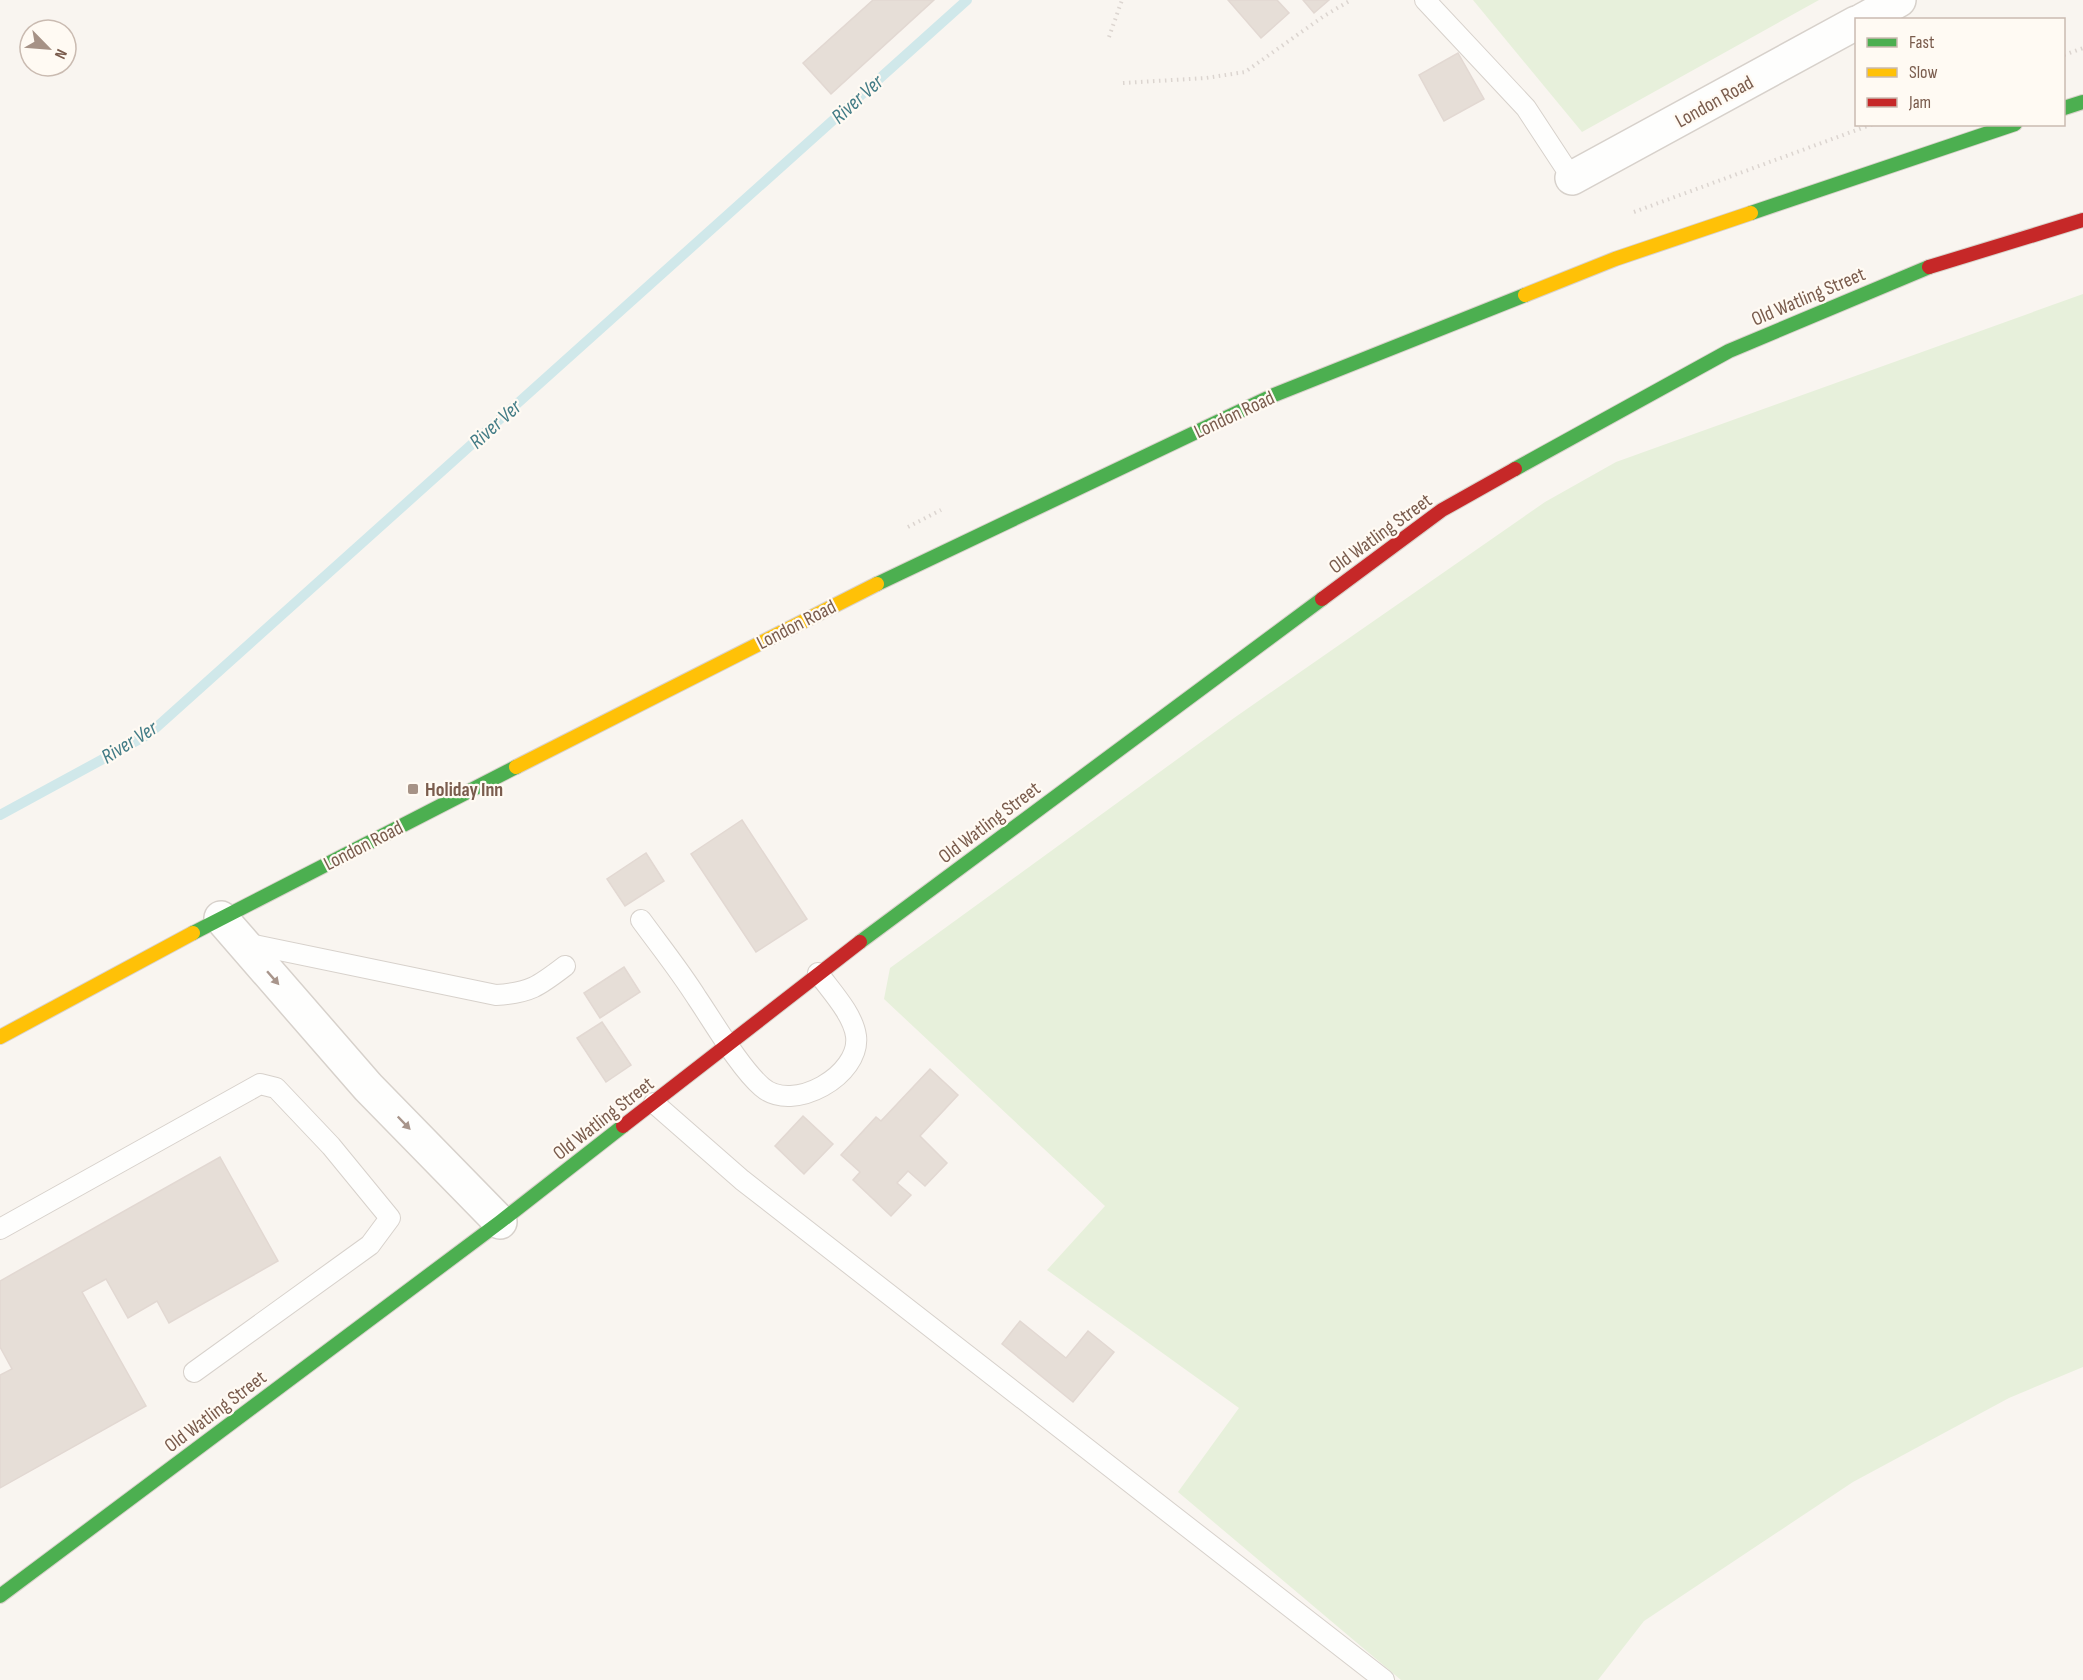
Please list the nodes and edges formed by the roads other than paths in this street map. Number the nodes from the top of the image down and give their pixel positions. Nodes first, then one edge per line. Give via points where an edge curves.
1 (1425, 0) edge
2 (1899, 0) edge
3 (1867, 18) edge
4 (1855, 24) edge
5 (2083, 102) edge
6 (2065, 108) edge
7 (2008, 126) edge
8 (1572, 178) joint
9 (2083, 220) edge
10 (641, 920) dead end
11 (232, 930) junction
12 (565, 966) dead end
13 (818, 973) junction
14 (0, 1037) edge
15 (726, 1042) junction
16 (654, 1103) junction
17 (500, 1222) junction
18 (0, 1229) edge
19 (194, 1372) dead end
20 (0, 1596) edge
21 (1384, 1680) edge

1 - 8 lane via 1526,108
2 - 3 street
4 - 8 street, London Road
5 - 6 street
7 - 11 street, London Road via 1615,259 1252,405 830,606
9 - 13 street, Old Watling Street via 1945,260 1730,351 1442,510
10 - 15 lane
11 - 12 lane via 496,995 537,988
11 - 14 street, London Road
11 -> 17 street via 368,1087
13 - 15 street, Old Watling Street
13 - 15 lane via 850,1019 856,1035 855,1048 837,1075 809,1094 781,1096 762,1088
15 - 16 street, Old Watling Street
16 - 17 street, Old Watling Street
16 - 21 lane via 742,1180
17 - 20 street, Old Watling Street
18 - 19 lane via 260,1084 276,1088 331,1146 390,1218 370,1245

